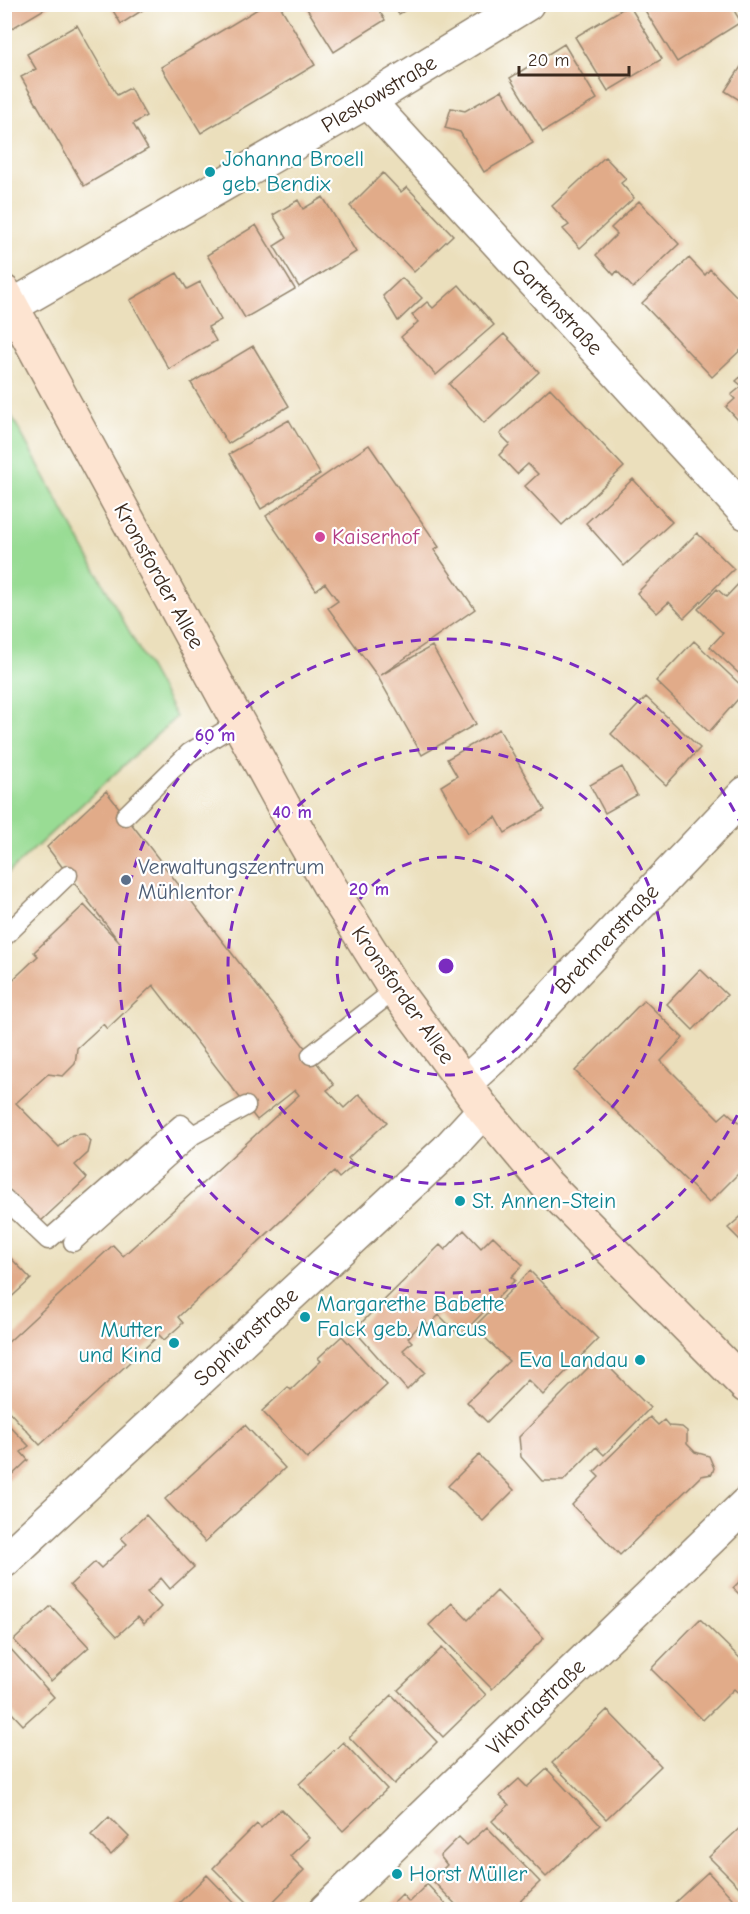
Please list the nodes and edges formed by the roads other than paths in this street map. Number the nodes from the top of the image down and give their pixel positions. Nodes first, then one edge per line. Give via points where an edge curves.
1 (527, 4) edge
2 (368, 101) junction
3 (8, 299) edge
4 (746, 513) edge
5 (239, 722) junction
6 (746, 793) edge
7 (125, 816) dead end
8 (68, 875) dead end
9 (4, 937) edge
10 (395, 990) junction
11 (311, 1055) dead end
12 (465, 1083) junction
13 (246, 1106) dead end
14 (484, 1110) junction
15 (194, 1135) junction
16 (4, 1198) edge
17 (73, 1242) dead end
18 (746, 1386) edge
19 (746, 1504) edge
20 (4, 1561) edge
21 (326, 1910) edge

1 - 2 street, Pleskowstraße
2 - 3 street, Pleskowstraße
2 - 4 street, Gartenstraße
3 - 5 main road, Kronsforder Allee
5 - 7 lane via 189,753
5 - 10 main road, Kronsforder Allee via 328,885
6 - 12 street, Brehmerstraße
8 - 9 lane
10 - 11 lane
10 - 12 main road, Kronsforder Allee
12 - 14 main road, Kronsforder Allee
13 - 15 lane
14 - 18 main road, Kronsforder Allee via 546,1184
14 - 20 street, Sophienstraße via 447,1150
15 - 16 lane via 181,1124 48,1240
15 - 17 lane
19 - 21 street, Viktoriastraße

